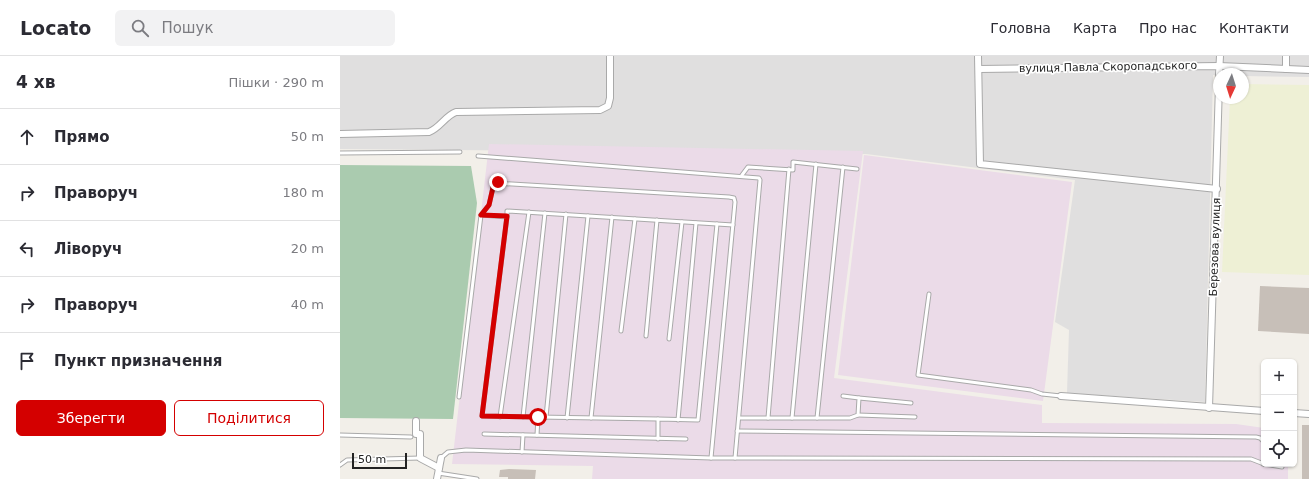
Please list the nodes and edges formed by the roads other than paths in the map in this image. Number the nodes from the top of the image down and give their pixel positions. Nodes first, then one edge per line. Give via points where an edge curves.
1 (610, 56) edge
2 (978, 56) edge
3 (1220, 56) edge
4 (1286, 56) edge
5 (1219, 66) junction
6 (979, 69) junction
7 (1286, 69) junction
8 (1309, 70) edge
9 (1219, 104) edge
10 (340, 134) edge
11 (460, 152) dead end
12 (340, 153) edge
13 (478, 156) dead end
14 (816, 164) junction
15 (843, 167) junction
16 (789, 169) junction
17 (857, 169) dead end
18 (742, 176) junction
19 (1217, 189) junction
20 (529, 212) junction
21 (545, 213) junction
22 (566, 214) junction
23 (481, 215) junction
24 (507, 216) junction
25 (588, 216) junction
26 (612, 217) junction
27 (635, 219) junction
28 (657, 220) junction
29 (682, 222) junction
30 (696, 223) junction
31 (717, 224) junction
32 (733, 225) junction
33 (929, 294) dead end
34 (622, 331) dead end
35 (646, 336) dead end
36 (669, 339) dead end
37 (844, 396) dead end
38 (1061, 396) joint
39 (459, 397) dead end
40 (859, 398) junction
41 (910, 404) dead end
42 (1209, 408) junction
43 (1261, 411) edge
44 (1297, 413) edge
45 (1309, 414) edge
46 (858, 415) junction
47 (500, 417) junction
48 (523, 417) junction
49 (538, 417) junction
50 (546, 417) junction
51 (915, 417) dead end
52 (567, 418) junction
53 (591, 418) junction
54 (739, 418) junction
55 (768, 418) junction
56 (792, 418) junction
57 (817, 418) junction
58 (658, 419) junction
59 (678, 420) junction
60 (416, 421) dead end
61 (738, 431) junction
62 (484, 434) dead end
63 (523, 435) junction
64 (340, 436) edge
65 (537, 436) junction
66 (411, 437) dead end
67 (658, 439) junction
68 (1261, 439) edge
69 (686, 440) dead end
70 (522, 452) junction
71 (420, 458) junction
72 (441, 458) joint
73 (712, 458) junction
74 (735, 458) junction
75 (1261, 463) edge
76 (340, 465) edge
77 (438, 473) edge
78 (477, 479) edge

1 - 10 street via 610,98 608,106 600,110 456,112 429,132
2 - 6 street
3 - 5 street
4 - 7 street
5 - 6 street, вулиця Павла Скоропадського
5 - 7 street, вулиця Павла Скоропадського
6 - 19 street via 980,164
7 - 8 street, вулиця Павла Скоропадського
9 - 19 street, Березова вулиця
11 - 12 lane
13 - 18 lane
14 - 15 lane
14 - 16 lane via 793,162 793,170
14 - 56 lane
15 - 17 lane
15 - 57 lane
16 - 18 lane via 748,167
16 - 55 lane
18 - 54 lane via 756,176 760,180
19 - 42 street, Березова вулиця
20 - 21 lane
20 - 24 lane via 507,210
20 - 47 lane
21 - 22 lane
21 - 48 lane
22 - 25 lane
22 - 50 lane
23 - 24 lane
23 - 32 lane via 489,205 494,183 498,182 729,197 734,198
23 - 39 lane
24 - 47 lane via 482,416
25 - 26 lane
25 - 52 lane
26 - 27 lane
26 - 53 lane
27 - 28 lane
27 - 34 lane
28 - 29 lane
28 - 35 lane
29 - 30 lane
29 - 36 lane
30 - 31 lane
30 - 59 lane
31 - 32 lane
31 - 59 lane via 698,420
32 - 73 lane
33 - 38 lane via 918,375
37 - 40 lane
38 - 42 street
40 - 41 lane
40 - 46 lane
42 - 43 street
44 - 45 street
46 - 51 lane
46 - 57 lane via 850,418
47 - 48 lane
48 - 49 lane
49 - 50 lane
49 - 65 lane
50 - 52 lane
52 - 53 lane
53 - 58 lane
54 - 55 lane
54 - 61 lane
55 - 56 lane
56 - 57 lane
58 - 59 lane
58 - 67 lane
60 - 71 street via 416,434 420,434
61 - 68 lane
61 - 74 lane
62 - 63 lane
63 - 65 lane
63 - 70 lane
64 - 66 lane
65 - 67 lane
67 - 69 lane
70 - 72 lane via 466,450 448,452
70 - 73 lane
71 - 76 lane via 347,460
71 - 77 street
72 - 77 street
73 - 74 lane
74 - 75 lane via 1251,459
77 - 78 lane

